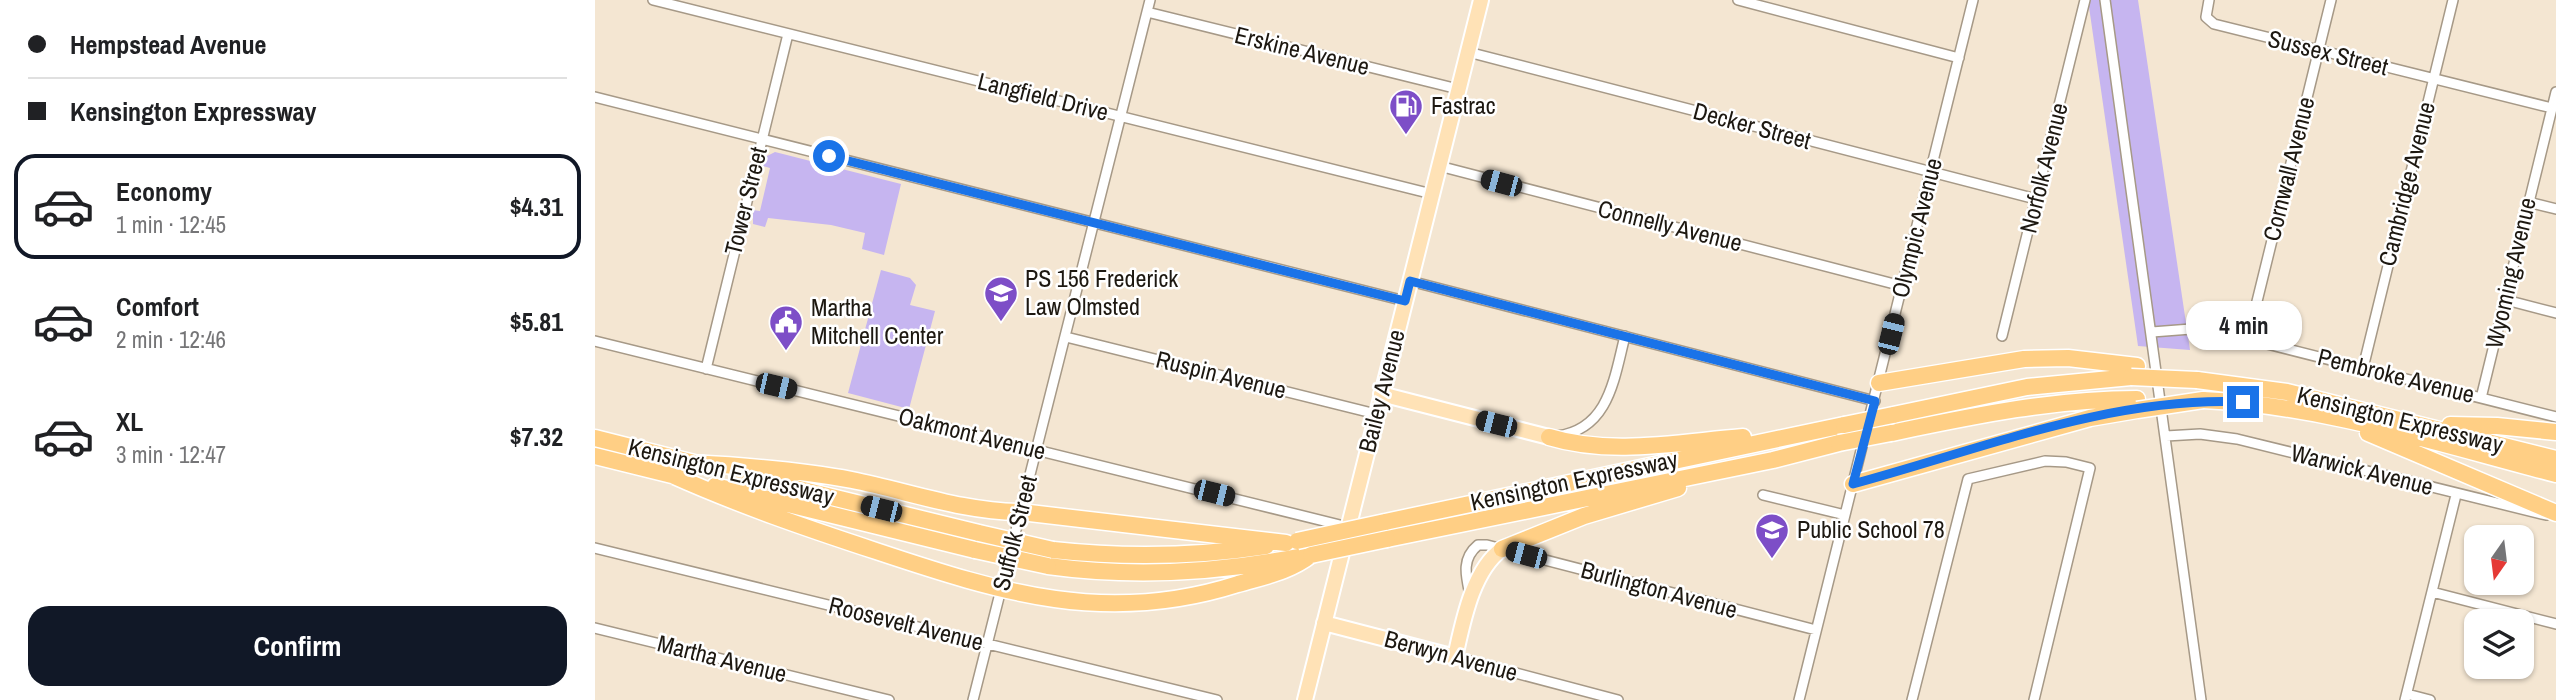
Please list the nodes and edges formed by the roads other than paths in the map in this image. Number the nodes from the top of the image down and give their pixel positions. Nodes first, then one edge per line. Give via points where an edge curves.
1 (653, 0) edge
2 (1150, 0) edge
3 (1481, 0) edge
4 (1738, 0) edge
5 (1973, 0) edge
6 (2085, 0) edge
7 (2105, 0) edge
8 (2209, 0) edge
9 (2331, 0) edge
10 (2453, 0) edge
11 (1147, 12) junction
12 (788, 34) junction
13 (2318, 50) junction
14 (1468, 52) junction
15 (1959, 58) junction
16 (2433, 79) junction
17 (1458, 89) junction
18 (2556, 92) edge
19 (595, 97) edge
20 (2554, 106) edge
21 (1121, 117) junction
22 (761, 138) junction
23 (1439, 166) junction
24 (1930, 172) junction
25 (1432, 194) junction
26 (2036, 200) junction
27 (2528, 202) junction
28 (2556, 209) edge
29 (1094, 224) junction
30 (1410, 281) junction
31 (1902, 286) junction
32 (2506, 300) junction
33 (1405, 301) junction
34 (2556, 313) edge
35 (2152, 332) junction
36 (1625, 336) junction
37 (2002, 336) dead end
38 (1066, 337) junction
39 (2248, 338) junction
40 (595, 341) edge
41 (2363, 368) junction
42 (706, 369) junction
43 (2134, 372) junction
44 (1879, 383) junction
45 (1381, 394) junction
46 (2481, 398) junction
47 (1875, 401) junction
48 (2137, 404) junction
49 (1377, 414) junction
50 (2556, 417) edge
51 (2339, 419) junction
52 (2424, 425) junction
53 (1808, 431) junction
54 (2556, 432) edge
55 (2166, 436) junction
56 (1549, 437) junction
57 (595, 438) edge
58 (1036, 449) junction
59 (595, 456) edge
60 (2556, 459) edge
61 (1773, 460) junction
62 (692, 463) junction
63 (2556, 474) edge
64 (672, 475) junction
65 (1853, 484) junction
66 (1763, 495) dead end
67 (2456, 495) junction
68 (1021, 512) junction
69 (1845, 515) junction
70 (2556, 515) edge
71 (1348, 527) junction
72 (595, 548) edge
73 (1503, 549) junction
74 (1291, 553) junction
75 (1002, 590) junction
76 (2432, 593) junction
77 (1324, 623) junction
78 (2556, 624) edge
79 (595, 628) edge
80 (1817, 630) junction
81 (988, 644) junction
82 (1455, 657) junction
83 (2406, 697) edge
84 (889, 700) edge
85 (973, 700) edge
86 (1217, 700) edge
87 (1305, 700) edge
88 (1618, 700) edge
89 (1799, 700) edge
90 (1912, 700) edge
91 (2034, 700) edge
92 (2201, 700) edge
93 (2430, 700) edge

1 - 12 street, Langfield Drive
2 - 11 street, Suffolk Street
3 - 14 main road, Bailey Avenue
4 - 15 street
5 - 15 street, Olympic Avenue
6 - 26 street, Norfolk Avenue
7 - 35 street
8 - 13 street, Sussex Street via 2206,13 2210,22
9 - 13 street, Cornwall Avenue
10 - 16 street, Cambridge Avenue
11 - 17 street, Erskine Avenue
11 - 21 street, Suffolk Street
12 - 21 street, Langfield Drive
12 - 22 street, Tower Street
13 - 16 street, Sussex Street
13 - 39 street, Cornwall Avenue
14 - 17 main road, Bailey Avenue
14 - 24 street, Decker Street
15 - 24 street, Olympic Avenue
16 - 20 street, Sussex Street
16 - 41 street, Cambridge Avenue
17 - 23 main road, Bailey Avenue
18 - 20 street, Wyoming Avenue
19 - 22 street
20 - 27 street, Wyoming Avenue
21 - 25 street, Langfield Drive
21 - 29 street, Suffolk Street
22 - 29 street
22 - 42 street, Tower Street
23 - 25 main road, Bailey Avenue
23 - 31 street, Connelly Avenue
24 - 26 street, Decker Street
24 - 31 street, Olympic Avenue
25 - 30 main road, Bailey Avenue
26 - 37 street, Norfolk Avenue
27 - 28 street
27 - 32 street, Wyoming Avenue
29 - 33 street
29 - 38 street, Suffolk Street
30 - 33 main road, Bailey Avenue
30 - 36 street
31 - 44 street, Olympic Avenue
32 - 34 street
32 - 46 street, Wyoming Avenue
33 - 45 main road, Bailey Avenue
35 - 39 street, Pembroke Avenue via 2191,329
35 - 55 street
36 - 47 street
36 - 56 street via 1610,394 1594,421 1580,430
38 - 49 street, Ruspin Avenue
38 - 58 street, Suffolk Street
39 - 41 street, Pembroke Avenue
40 - 42 street, Oakmont Avenue
41 - 46 street, Pembroke Avenue
42 - 58 street, Oakmont Avenue
43 - 44 highway via 2068,358 2024,359
43 - 52 highway, Kensington Expressway, bridge via 2287,392
43 - 53 highway, Kensington Expressway, bridge via 2027,387
44 - 47 street, Olympic Avenue
45 - 49 main road, Bailey Avenue
45 - 56 main road
46 - 50 street, Pembroke Avenue
47 - 65 street, Olympic Avenue
48 - 51 highway, Kensington Expressway, bridge via 2203,400 2282,407
48 - 61 highway, Kensington Expressway, bridge via 2088,399 2035,404
48 - 65 highway
49 - 71 main road, Bailey Avenue
51 - 63 highway, Kensington Expressway
51 - 70 highway
52 - 54 highway
52 - 60 highway, Kensington Expressway
53 - 56 highway via 1626,446
53 - 74 highway, Kensington Expressway, bridge via 1385,522
55 - 67 street, Warwick Avenue via 2237,439
55 - 92 street
57 - 62 highway, Kensington Expressway
58 - 68 street, Suffolk Street
58 - 71 street, Oakmont Avenue
59 - 64 highway, Kensington Expressway
61 - 73 highway via 1584,516
61 - 74 highway, Kensington Expressway, bridge via 1311,555
62 - 68 highway via 821,475 981,510
62 - 74 highway, Kensington Expressway, bridge via 1053,550 1174,557
64 - 74 highway, Kensington Expressway, bridge via 1048,566 1127,574 1185,573
64 - 75 highway via 749,509
65 - 69 street, Olympic Avenue
66 - 69 street
67 - 70 street, Warwick Avenue
67 - 76 street
68 - 74 highway
68 - 75 street, Suffolk Street
69 - 80 street, Olympic Avenue
71 - 77 main road, Bailey Avenue
72 - 81 street, Roosevelt Avenue
73 - 80 street, Burlington Avenue
73 - 82 main road via 1485,565 1470,598
74 - 75 highway via 1209,594 1138,604 1070,603
75 - 81 street, Suffolk Street
76 - 78 street
76 - 83 street
77 - 82 main road, Berwyn Avenue
77 - 87 main road, Bailey Avenue
79 - 84 street, Martha Avenue
80 - 89 street, Olympic Avenue
81 - 85 street, Suffolk Street
81 - 86 street, Roosevelt Avenue
82 - 88 street, Berwyn Avenue
83 - 93 street
90 - 91 street via 1968,479 2045,461 2066,462 2090,468

